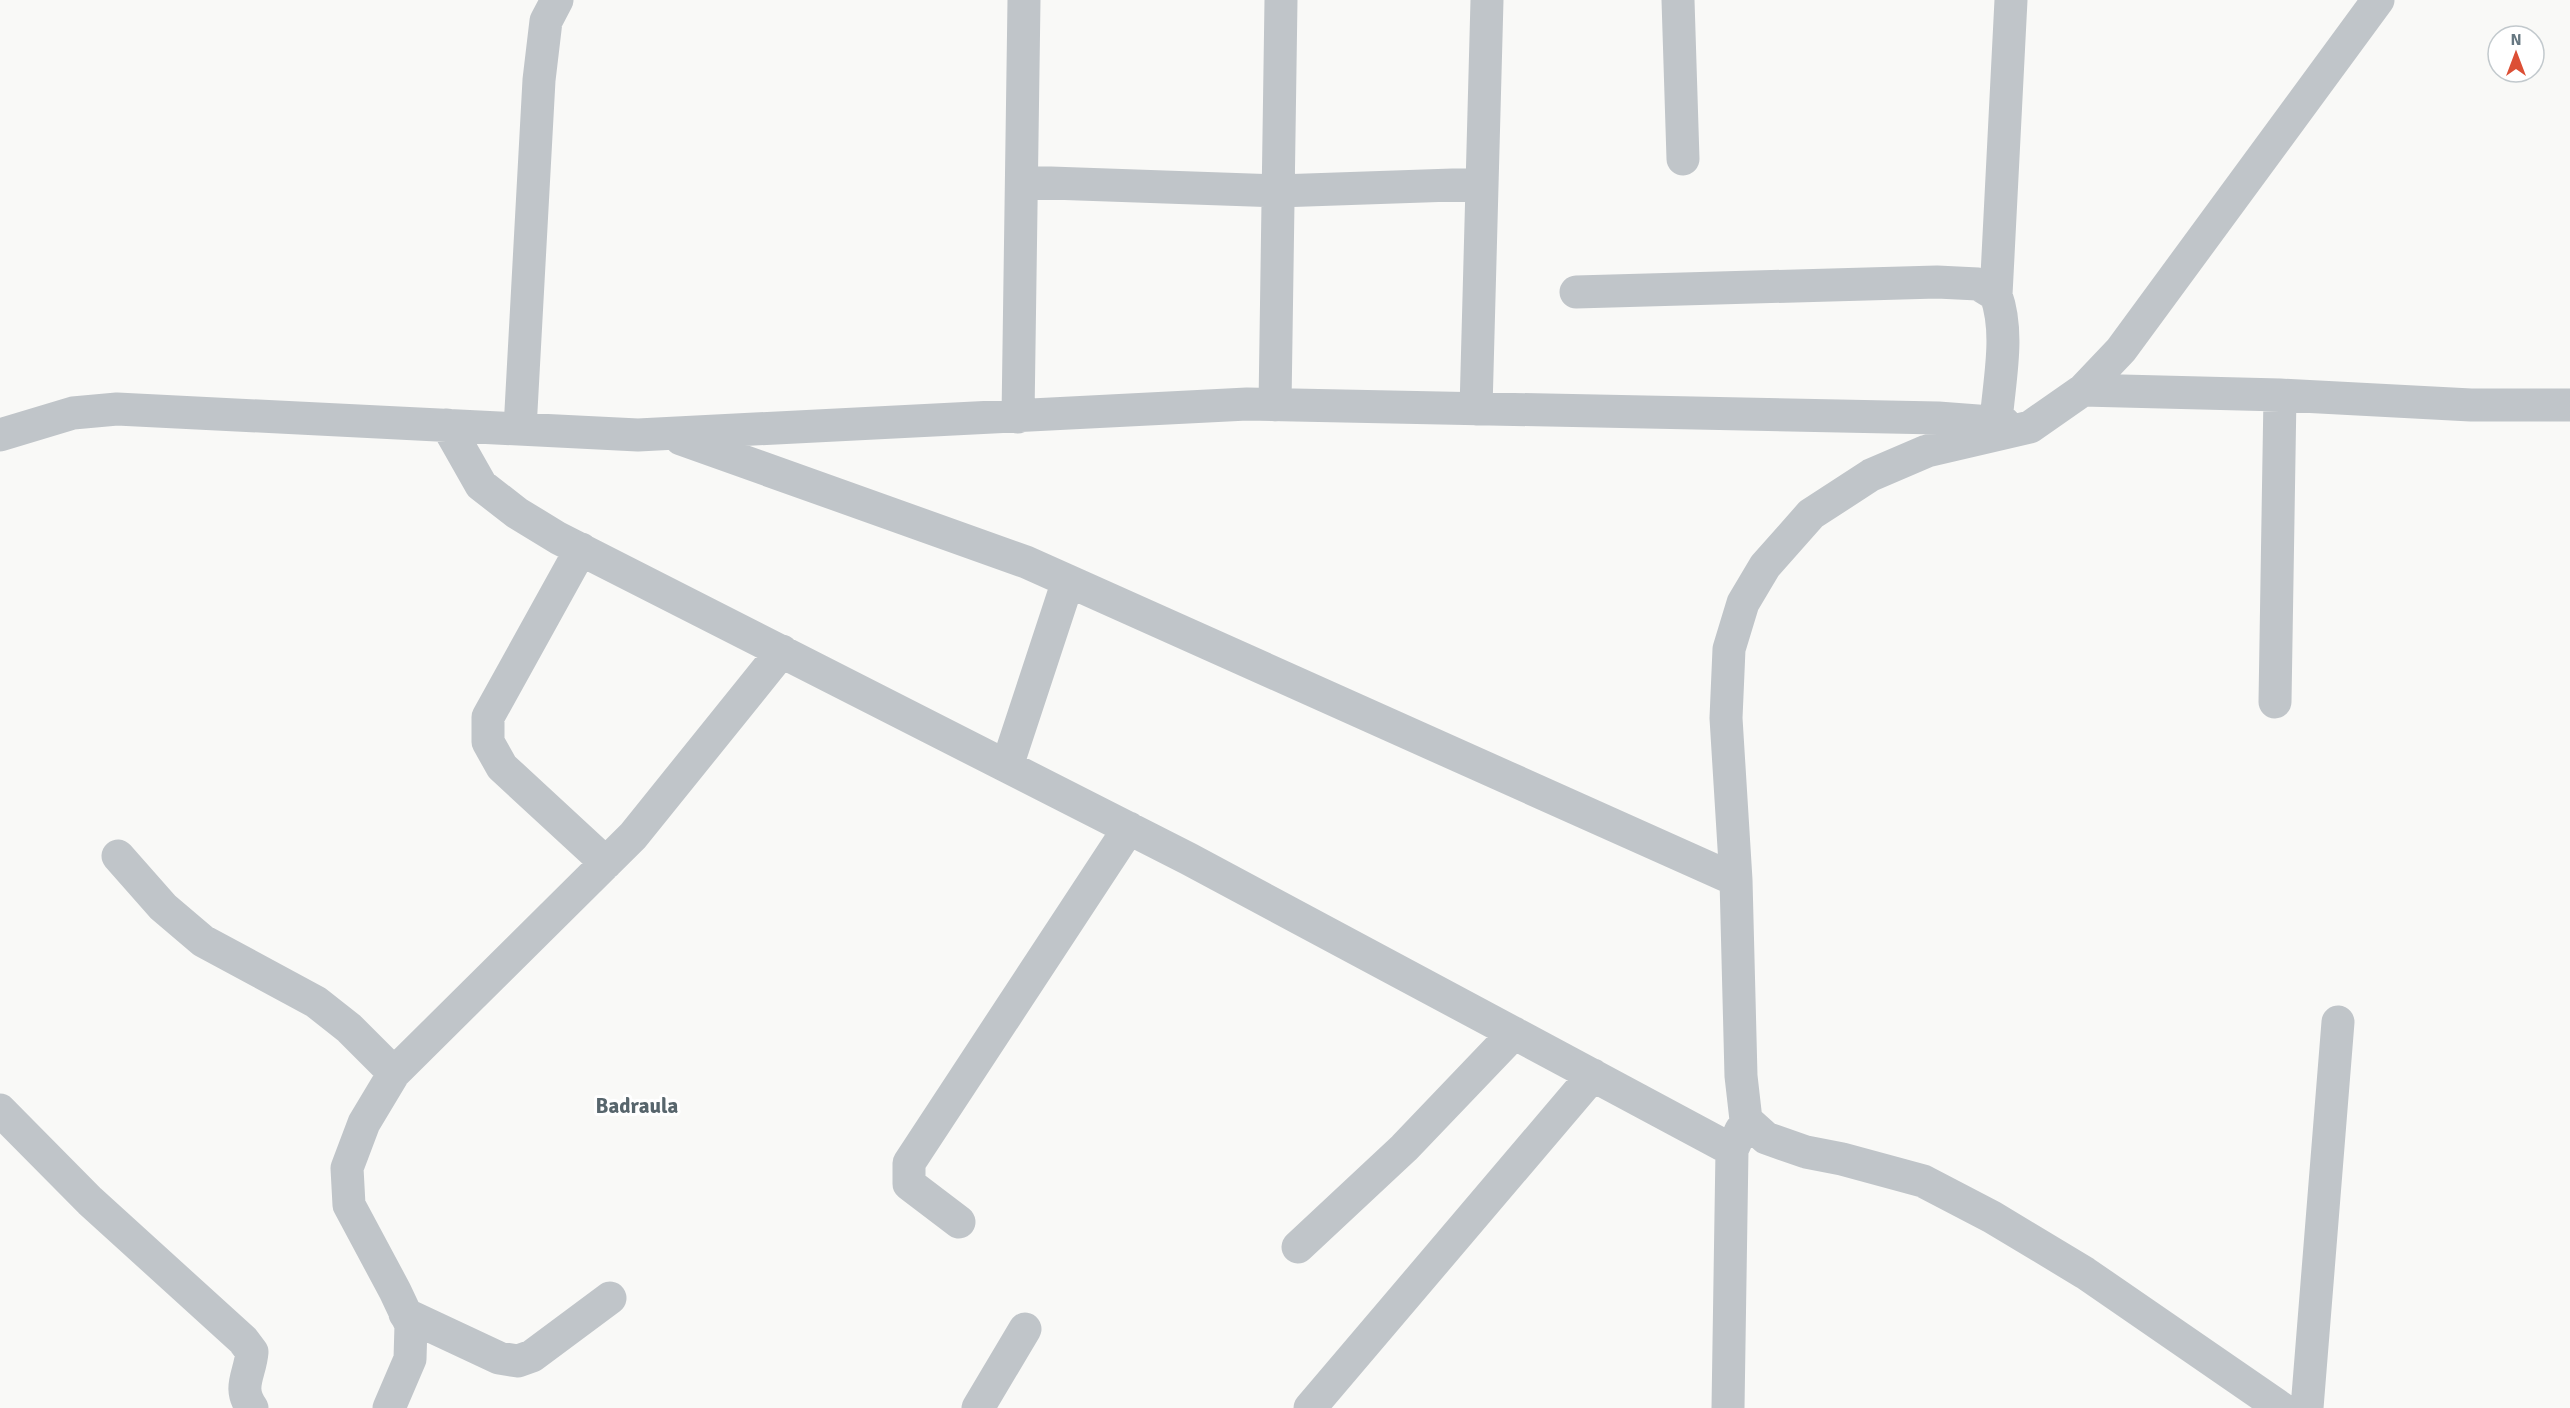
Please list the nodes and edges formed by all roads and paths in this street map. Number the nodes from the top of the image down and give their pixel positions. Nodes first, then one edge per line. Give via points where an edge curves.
1 (557, 0) edge
2 (1024, 0) edge
3 (1281, 0) edge
4 (1487, 0) edge
5 (1678, 0) edge
6 (2011, 0) edge
7 (2378, 0) edge
8 (1683, 159) dead end
9 (1022, 182) junction
10 (1482, 184) junction
11 (1278, 191) junction
12 (1576, 292) dead end
13 (1996, 295) junction
14 (2083, 390) junction
15 (2280, 395) junction
16 (1275, 405) junction
17 (2570, 405) edge
18 (1476, 409) junction
19 (1018, 417) junction
20 (1996, 422) junction
21 (447, 425) junction
22 (2030, 427) junction
23 (520, 429) junction
24 (668, 434) junction
25 (0, 435) edge
26 (581, 549) junction
27 (1068, 581) junction
28 (782, 651) junction
29 (2275, 702) dead end
30 (1007, 766) junction
31 (1128, 828) junction
32 (118, 856) dead end
33 (606, 863) junction
34 (1736, 880) junction
35 (2338, 1022) dead end
36 (1514, 1033) junction
37 (394, 1073) junction
38 (1593, 1075) junction
39 (0, 1110) edge
40 (1746, 1120) junction
41 (1732, 1150) junction
42 (959, 1222) dead end
43 (1298, 1247) dead end
44 (610, 1298) dead end
45 (405, 1314) junction
46 (1024, 1329) dead end
47 (252, 1408) edge
48 (388, 1408) edge
49 (978, 1408) edge
50 (1310, 1408) edge
51 (1728, 1408) edge
52 (2281, 1408) edge
53 (2307, 1408) edge

1 - 23 street via 546,21 539,80
2 - 9 street
3 - 11 street
4 - 10 street
5 - 8 street
6 - 13 street
7 - 14 street via 2121,350
9 - 11 street
9 - 19 street
10 - 11 street
10 - 18 street
11 - 16 street
12 - 13 street via 1937,282 1978,284
13 - 20 street via 2003,330
14 - 15 street
14 - 22 street
15 - 17 street via 2471,405
15 - 29 street
16 - 18 street
16 - 19 street
18 - 20 street
19 - 24 street
20 - 22 street
21 - 23 street
21 - 25 street via 117,409 73,413
21 - 26 street via 481,485 517,513
22 - 34 street via 1927,451 1871,475 1811,514 1765,566 1743,603 1729,649 1726,718
23 - 24 street
24 - 27 street via 1026,562
26 - 28 street
26 - 33 street via 489,717 488,742 502,767
27 - 30 street
27 - 34 street
28 - 30 street
28 - 33 street via 664,799
30 - 31 street
31 - 36 street
31 - 42 street via 909,1163 909,1184
32 - 37 street via 163,907 203,941 316,1002
33 - 37 street
34 - 40 street via 1741,1076
35 - 53 street
36 - 38 street
36 - 43 street via 1404,1148
37 - 45 street via 364,1123 347,1168 349,1205
38 - 41 street
38 - 50 street
39 - 47 street via 90,1201 243,1340 252,1352 244,1397
40 - 41 street
40 - 52 street via 1766,1138 1923,1182 1992,1217 2085,1273
41 - 51 street
44 - 45 street via 532,1356 518,1361 499,1358
45 - 48 street via 411,1325 410,1359
46 - 49 street

